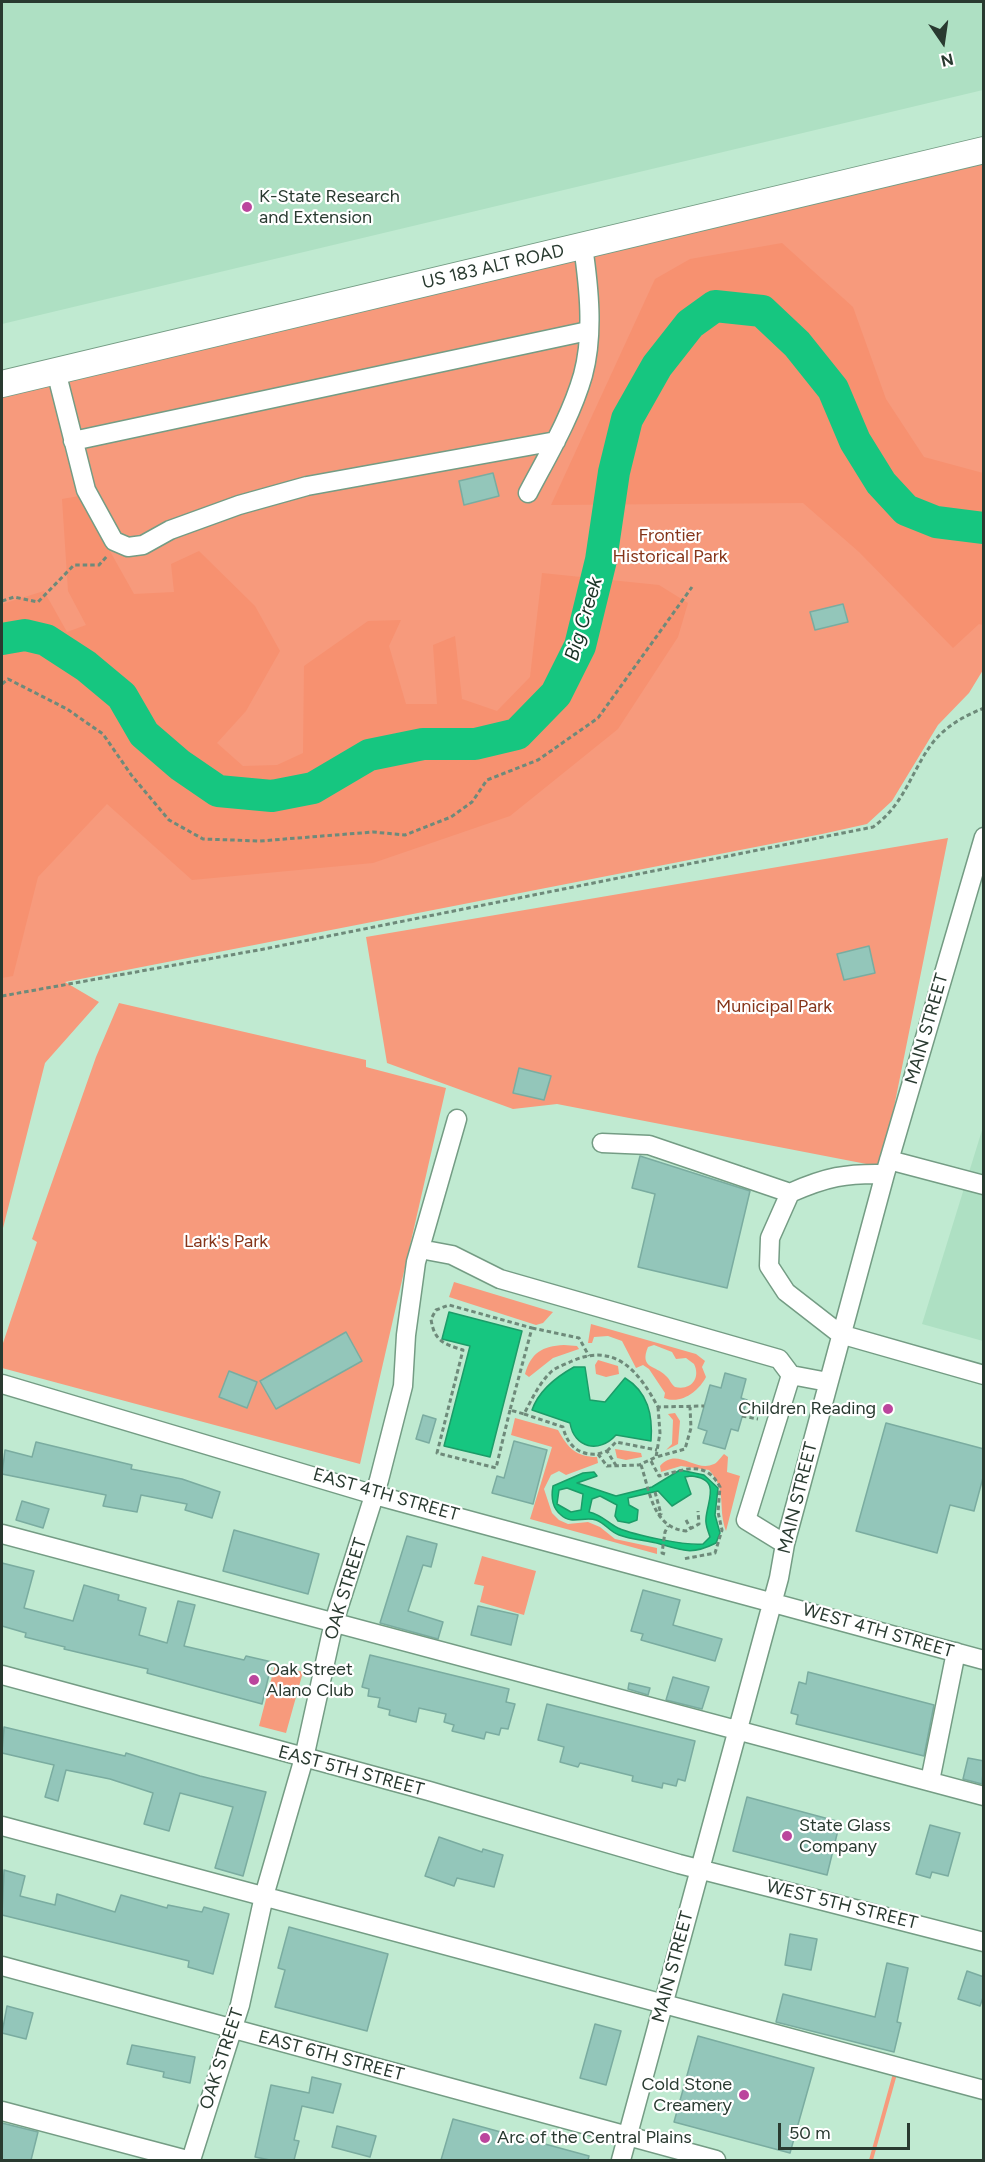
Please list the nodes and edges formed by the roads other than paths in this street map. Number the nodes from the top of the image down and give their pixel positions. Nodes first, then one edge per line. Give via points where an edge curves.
1 (984, 150) edge
2 (583, 246) junction
3 (588, 331) junction
4 (56, 371) junction
5 (2, 384) edge
6 (73, 441) junction
7 (556, 441) junction
8 (528, 493) dead end
9 (984, 837) edge
10 (457, 1119) dead end
11 (602, 1143) dead end
12 (887, 1167) junction
13 (984, 1185) edge
14 (790, 1193) junction
15 (420, 1249) junction
16 (840, 1334) junction
17 (791, 1375) junction
18 (984, 1375) edge
19 (828, 1382) junction
20 (2, 1384) edge
21 (375, 1495) junction
22 (2, 1534) edge
23 (785, 1545) junction
24 (772, 1601) junction
25 (334, 1622) junction
26 (956, 1652) junction
27 (984, 1660) edge
28 (2, 1675) edge
29 (737, 1731) junction
30 (304, 1758) junction
31 (930, 1781) junction
32 (984, 1796) edge
33 (2, 1826) edge
34 (701, 1869) junction
35 (264, 1896) junction
36 (984, 1942) edge
37 (2, 1966) edge
38 (663, 2004) junction
39 (232, 2029) junction
40 (984, 2090) edge
41 (2, 2111) edge
42 (627, 2136) junction
43 (189, 2160) edge
44 (621, 2160) edge
45 (716, 2160) edge

1 - 2 highway, US 183 ALT ROAD
2 - 3 street
2 - 4 highway, US 183 ALT ROAD
3 - 6 street
3 - 7 street via 583,374
4 - 5 highway, US 183 ALT ROAD
4 - 6 street
6 - 7 street via 93,506 118,545 138,547 204,517 307,486
7 - 8 street
9 - 12 street, MAIN STREET
10 - 15 street, OAK STREET
11 - 14 street via 649,1145
12 - 13 street
12 - 14 street via 848,1173
12 - 16 street, MAIN STREET
14 - 16 street via 770,1238 769,1266 786,1292
15 - 17 street via 452,1255 500,1279 779,1359
15 - 21 street, OAK STREET via 406,1335 403,1386
16 - 18 street
16 - 19 street, MAIN STREET
17 - 19 street
17 - 23 street via 746,1520
19 - 23 street, MAIN STREET
20 - 21 street, EAST 4TH STREET
21 - 24 street, EAST 4TH STREET
21 - 25 street, OAK STREET
22 - 25 street
23 - 24 street, MAIN STREET
24 - 26 street, WEST 4TH STREET
24 - 29 street, MAIN STREET
25 - 29 street
25 - 30 street, OAK STREET
26 - 27 street, WEST 4TH STREET
26 - 31 street
28 - 30 street, EAST 5TH STREET
29 - 31 street
29 - 34 street, MAIN STREET
30 - 34 street, EAST 5TH STREET
30 - 35 street, OAK STREET
31 - 32 street
33 - 35 street
34 - 36 street, WEST 5TH STREET
34 - 38 street, MAIN STREET
35 - 38 street
35 - 39 street, OAK STREET
37 - 39 street, EAST 6TH STREET
38 - 40 street
38 - 42 street, MAIN STREET
39 - 42 street, EAST 6TH STREET
39 - 43 street, OAK STREET
41 - 43 street
42 - 44 street, MAIN STREET
42 - 45 street, EAST 6TH STREET

